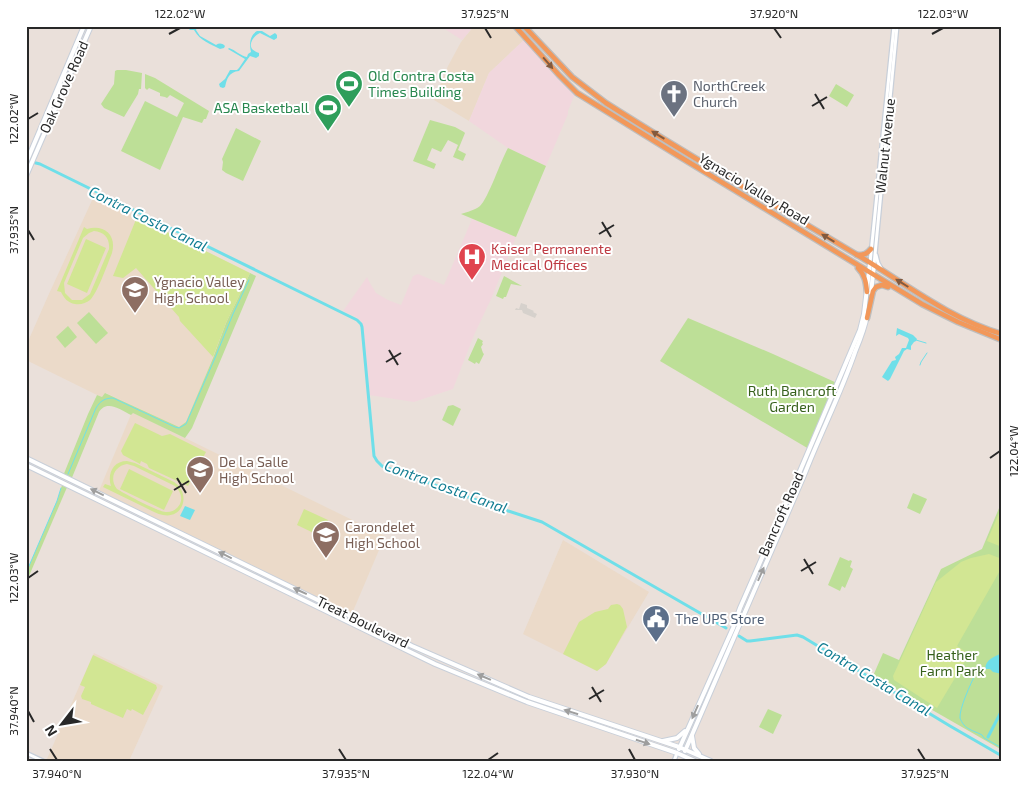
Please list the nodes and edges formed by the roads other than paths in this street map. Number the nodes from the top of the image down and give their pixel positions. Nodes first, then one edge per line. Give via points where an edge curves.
1 (84, 26) edge
2 (91, 26) edge
3 (515, 26) edge
4 (524, 26) edge
5 (896, 26) edge
6 (37, 138) junction
7 (35, 155) junction
8 (26, 163) edge
9 (26, 176) edge
10 (873, 250) junction
11 (856, 254) junction
12 (846, 258) junction
13 (872, 264) junction
14 (882, 271) junction
15 (871, 274) junction
16 (867, 292) junction
17 (905, 294) junction
18 (867, 318) junction
19 (1002, 334) edge
20 (1002, 340) edge
21 (26, 458) edge
22 (26, 465) edge
23 (740, 608) junction
24 (742, 619) junction
25 (688, 728) junction
26 (692, 736) junction
27 (659, 741) junction
28 (679, 748) junction
29 (686, 750) junction
30 (26, 753) edge
31 (677, 753) junction
32 (700, 756) junction
33 (682, 758) edge
34 (43, 761) edge
35 (674, 761) edge
36 (695, 761) edge
37 (711, 761) edge

1 - 6 main road, Oak Grove Road
2 - 7 main road, Oak Grove Road
3 -> 12 highway, Ygnacio Valley Road via 577,92
11 -> 4 highway, Ygnacio Valley Road via 600,99 572,78
5 - 10 street, Walnut Avenue
6 - 7 main road
6 - 8 main road, Oak Grove Road
7 - 9 main road, Oak Grove Road
10 - 11 highway via 867,254
10 - 13 street, Walnut Avenue
10 - 14 street
11 - 13 highway, Ygnacio Valley Road
12 - 15 highway, Ygnacio Valley Road
12 - 16 highway via 863,272
13 - 14 highway, Ygnacio Valley Road
13 - 15 main road, Bancroft Road
19 -> 14 highway, Ygnacio Valley Road via 945,309
15 - 16 main road, Bancroft Road
15 - 17 highway, Ygnacio Valley Road
15 - 18 main road, Bancroft Road
16 - 23 main road, Bancroft Road via 860,330
17 - 18 highway via 886,285 876,287
17 - 20 highway, Ygnacio Valley Road via 958,322
24 -> 18 main road, Bancroft Road via 842,386
27 -> 21 main road, Treat Boulevard via 529,697 412,646
22 -> 31 main road, Treat Boulevard via 450,670 523,701
23 - 24 main road via 743,610
23 -> 25 main road, Bancroft Road
24 - 26 main road, Bancroft Road
25 - 27 main road via 674,740
25 - 28 main road, Bancroft Road
26 - 29 main road, Bancroft Road
26 - 32 main road via 694,748
27 - 28 main road, Treat Boulevard
28 - 29 main road, Treat Boulevard
28 - 31 main road, Bancroft Road
29 - 32 main road, Treat Boulevard
29 - 33 main road, Bancroft Road
30 - 34 street
31 - 33 main road, Treat Boulevard
31 - 35 street, Bancroft Road
32 - 37 main road, Treat Boulevard
33 - 36 main road, Treat Boulevard

